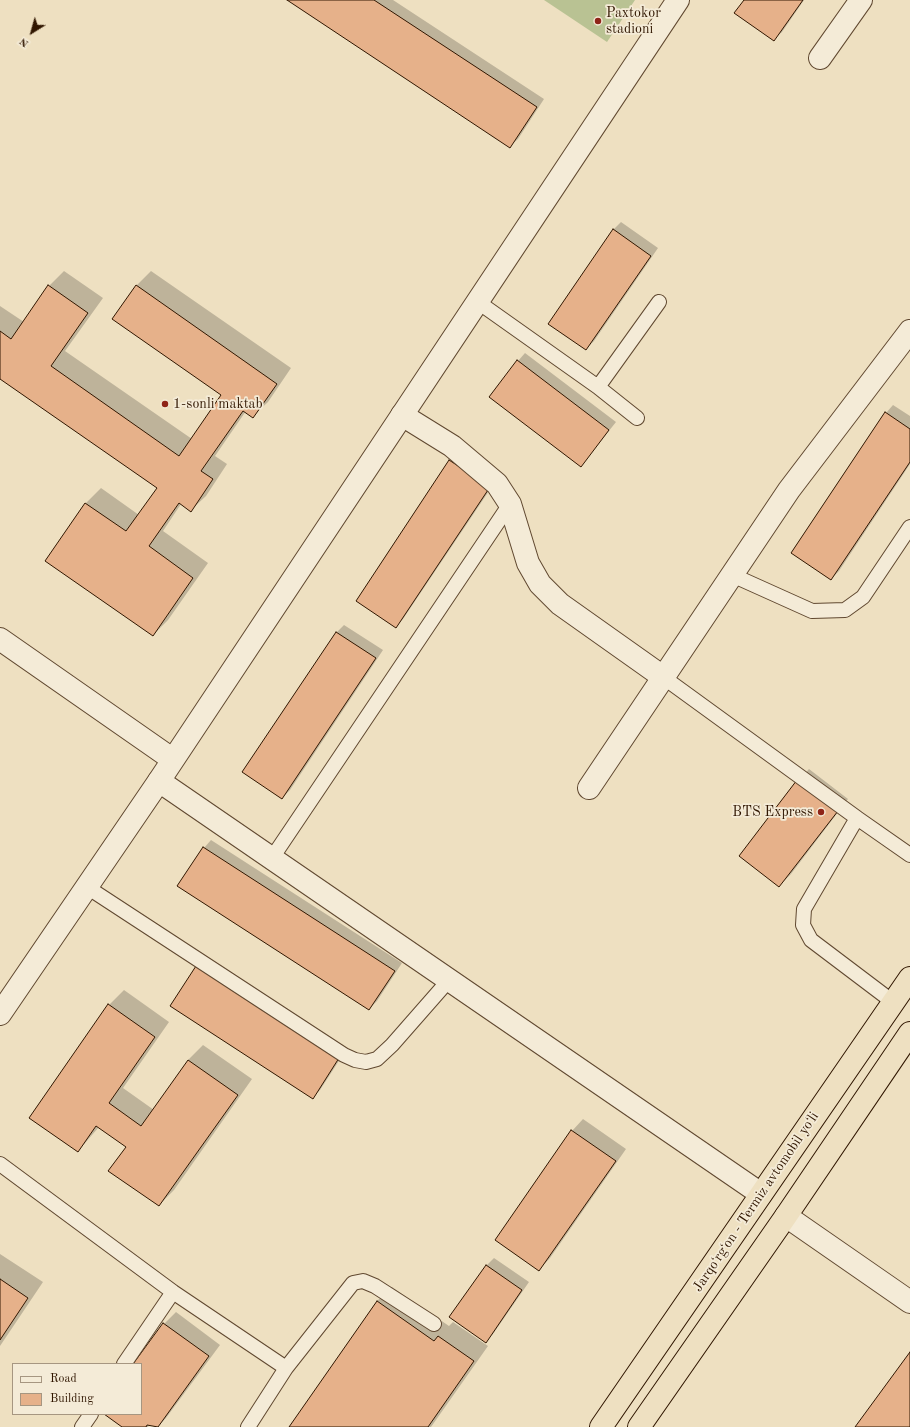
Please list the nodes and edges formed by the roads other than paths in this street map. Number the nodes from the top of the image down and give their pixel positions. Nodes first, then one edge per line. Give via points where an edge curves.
1 (678, 0) edge
2 (861, 0) edge
3 (820, 58) dead end
4 (478, 302) junction
5 (659, 302) dead end
6 (910, 331) edge
7 (598, 387) junction
8 (402, 415) junction
9 (637, 418) dead end
10 (510, 504) junction
11 (910, 527) edge
12 (732, 575) junction
13 (0, 639) edge
14 (663, 677) junction
15 (172, 759) junction
16 (159, 781) junction
17 (589, 788) dead end
18 (857, 818) junction
19 (910, 855) edge
20 (272, 858) junction
21 (87, 887) junction
22 (910, 978) edge
23 (449, 980) junction
24 (893, 1002) junction
25 (0, 1014) edge
26 (910, 1033) edge
27 (0, 1164) edge
28 (761, 1194) junction
29 (786, 1216) junction
30 (173, 1292) junction
31 (910, 1302) edge
32 (434, 1324) dead end
33 (125, 1363) edge
34 (286, 1368) junction
35 (90, 1415) edge
36 (82, 1427) edge
37 (248, 1427) edge
38 (601, 1427) edge
39 (640, 1427) edge

1 - 4 street
2 - 3 street
4 - 7 lane
4 - 8 street
5 - 7 lane
6 - 12 street via 789,490
7 - 9 lane
8 - 10 street via 452,446 497,484
8 - 15 street
10 - 14 street via 528,563 540,584 560,604
10 - 20 lane
11 - 12 lane via 863,596 845,610 812,611
12 - 14 street
13 - 15 street
14 - 17 street
14 - 18 lane
15 - 16 street
16 - 20 street
16 - 21 street
18 - 19 lane
18 - 24 lane via 804,909 803,925 811,940
20 - 23 street
21 - 23 lane via 355,1060 377,1060
21 - 25 street
22 - 24 highway, Jarqoʻrgʻon - Termiz avtomobil yoʻli
23 - 28 street
24 - 28 highway, Jarqoʻrgʻon - Termiz avtomobil yoʻli
26 - 29 highway
27 - 30 lane
28 - 38 highway, Jarqoʻrgʻon - Termiz avtomobil yoʻli
29 - 31 street
29 - 39 highway
30 - 33 lane
30 - 34 lane
32 - 34 lane via 375,1286 363,1281 353,1283
34 - 37 lane
35 - 36 lane

